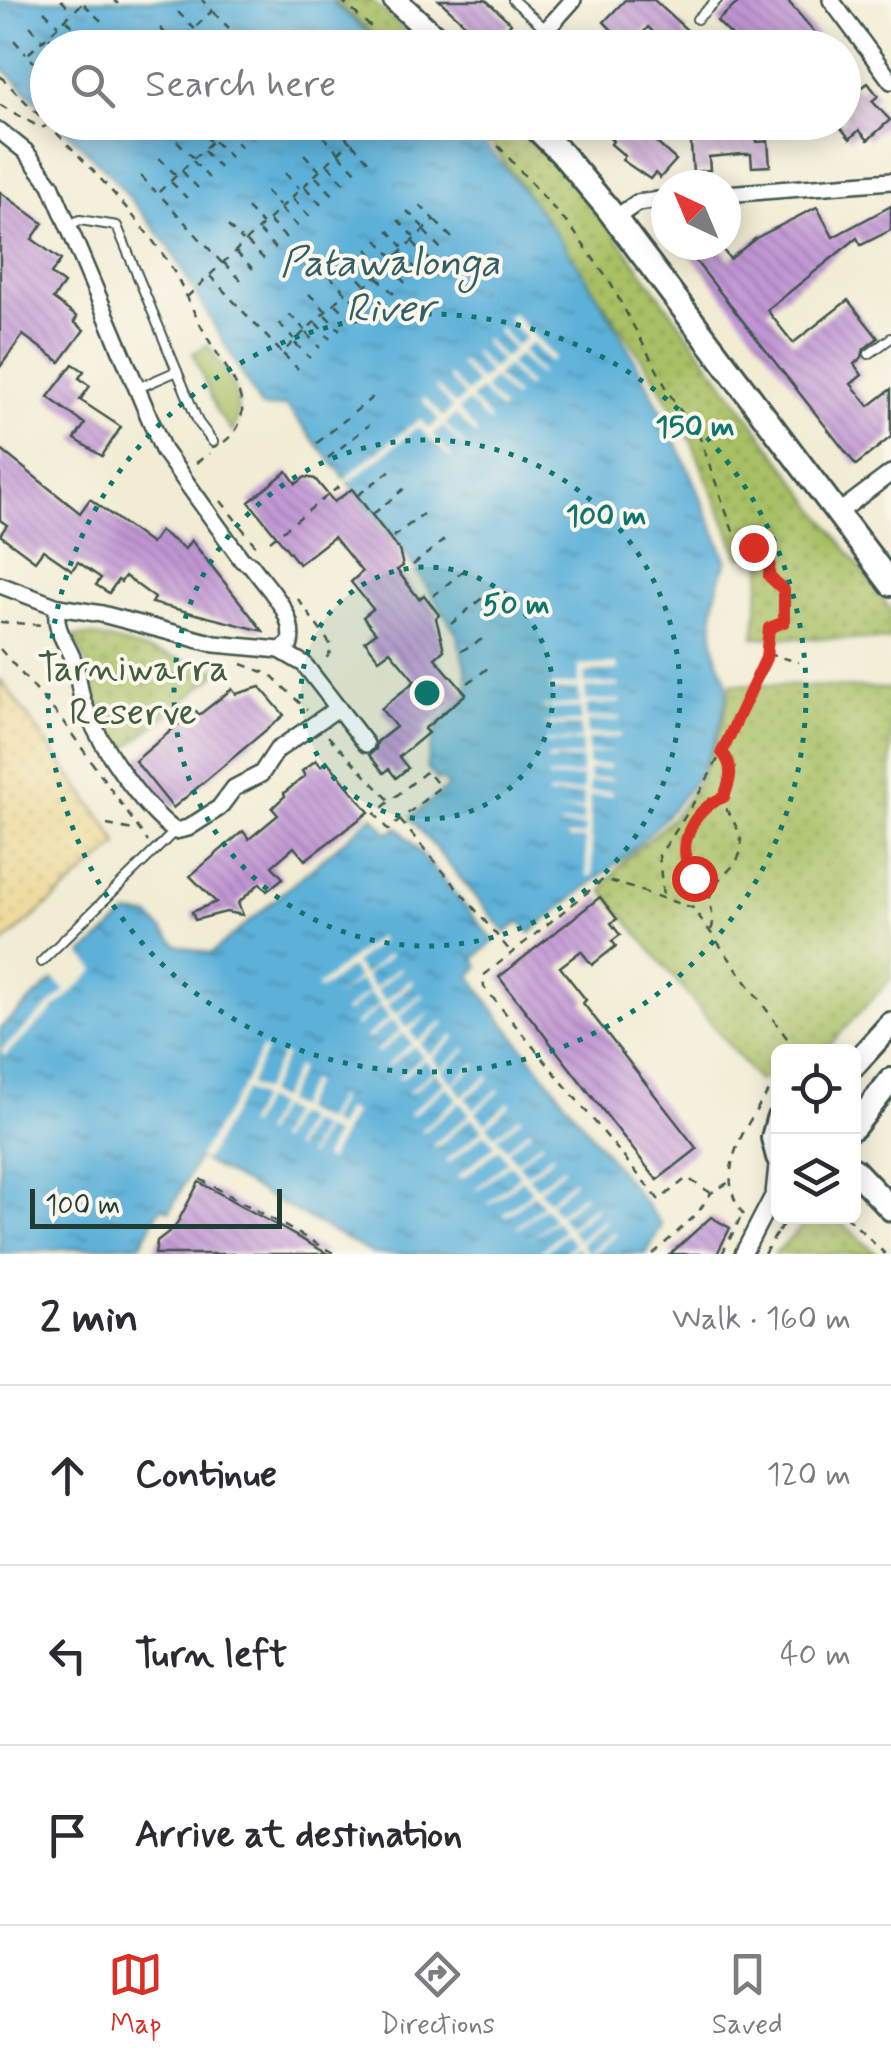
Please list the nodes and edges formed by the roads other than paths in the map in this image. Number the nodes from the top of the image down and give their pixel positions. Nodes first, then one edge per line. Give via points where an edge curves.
1 (395, 0) edge
2 (513, 0) edge
3 (574, 0) edge
4 (718, 0) edge
5 (831, 0) edge
6 (696, 19) dead end
7 (428, 30) edge
8 (547, 30) joint
9 (853, 30) edge
10 (861, 40) edge
11 (891, 81) edge
12 (0, 131) edge
13 (548, 140) edge
14 (891, 180) edge
15 (741, 193) edge
16 (651, 201) edge
17 (615, 218) junction
18 (70, 225) junction
19 (891, 338) edge
20 (870, 354) dead end
21 (176, 371) junction
22 (138, 388) junction
23 (213, 442) dead end
24 (891, 473) edge
25 (838, 513) junction
26 (891, 584) edge
27 (0, 585) edge
28 (58, 607) junction
29 (288, 642) junction
30 (338, 708) junction
31 (366, 744) dead end
32 (175, 831) junction
33 (41, 962) dead end
34 (891, 1024) edge
35 (861, 1058) edge
36 (891, 1077) edge
37 (861, 1104) edge
38 (861, 1118) edge
39 (861, 1178) edge
40 (861, 1190) edge
41 (771, 1203) edge
42 (884, 1203) edge
43 (744, 1254) edge

1 - 7 street
2 - 8 lane
3 - 8 street
4 - 6 lane
5 - 9 street
10 - 11 street
12 - 18 street via 40,168
13 - 17 street
14 - 15 street
16 - 17 street
17 - 25 street
18 - 21 lane via 80,220 118,226
18 - 22 street
19 - 20 lane
21 - 22 lane
21 - 23 lane
22 - 29 street via 180,477 286,612
24 - 25 street
25 - 26 street
27 - 28 street
28 - 29 street via 215,644
28 - 32 street via 56,626 98,732 152,811
29 - 30 street via 302,646 304,664
30 - 31 street
30 - 32 street via 277,750 261,774 234,788 218,808
32 - 33 lane
34 - 35 street
36 - 37 street
36 - 38 street
39 - 42 street
40 - 42 street
41 - 43 street

